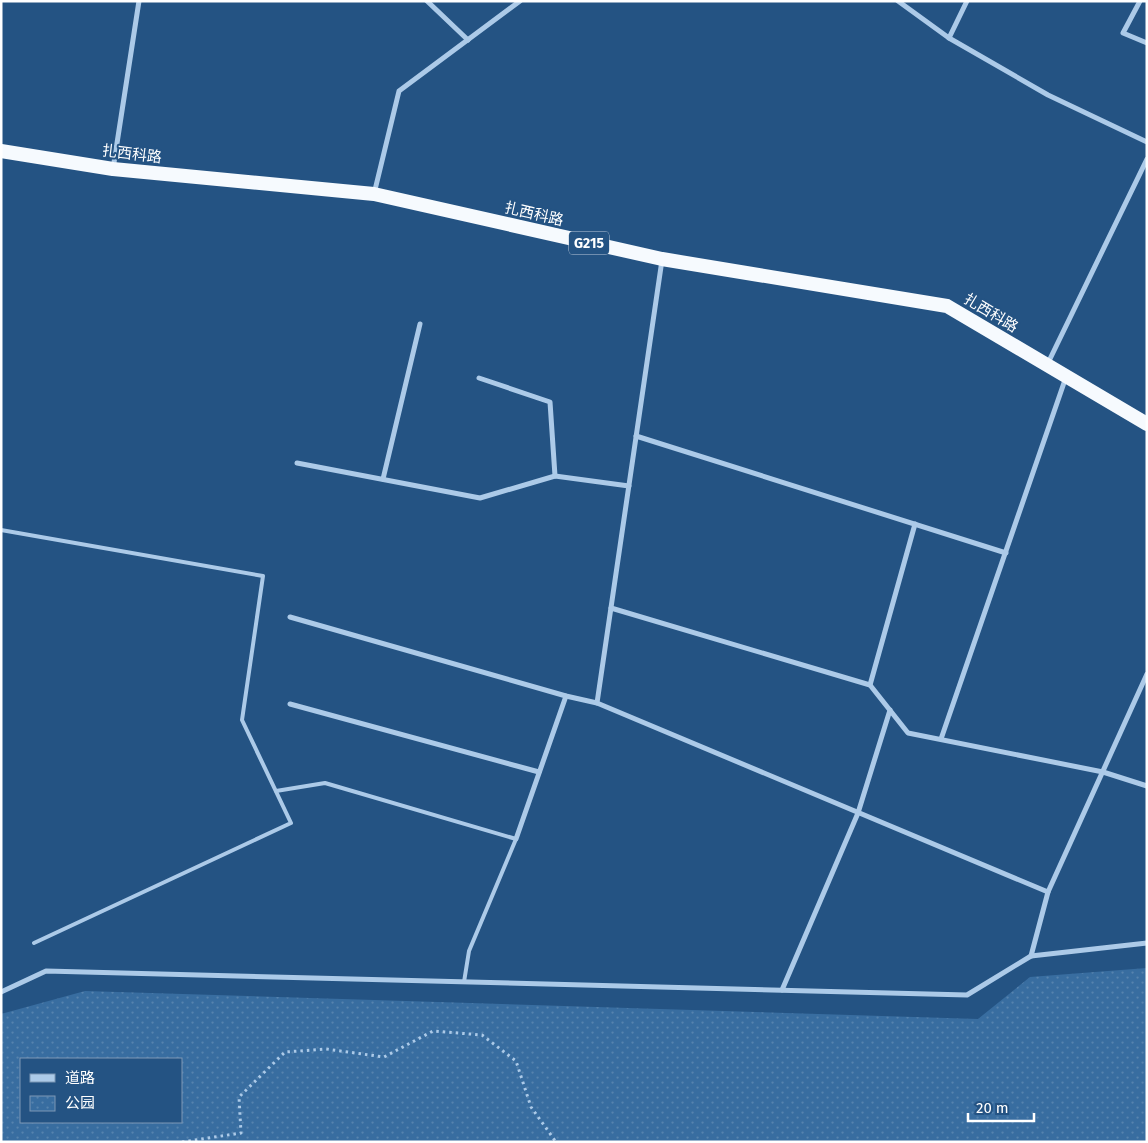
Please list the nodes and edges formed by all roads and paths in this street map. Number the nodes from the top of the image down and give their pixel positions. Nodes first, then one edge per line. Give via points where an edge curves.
1 (139, 1) edge
2 (427, 1) edge
3 (520, 1) edge
4 (898, 1) edge
5 (967, 1) edge
6 (1140, 1) edge
7 (950, 38) junction
8 (468, 40) junction
9 (1147, 43) edge
10 (1147, 142) edge
11 (1, 151) edge
12 (1147, 159) edge
13 (113, 169) junction
14 (374, 194) junction
15 (662, 259) junction
16 (420, 324) dead end
17 (1047, 365) junction
18 (1066, 377) junction
19 (479, 378) dead end
20 (1147, 424) edge
21 (636, 436) junction
22 (297, 463) dead end
23 (555, 476) junction
24 (383, 479) junction
25 (629, 486) junction
26 (915, 524) junction
27 (1, 530) edge
28 (1006, 553) junction
29 (611, 608) junction
30 (290, 617) dead end
31 (1147, 674) edge
32 (870, 685) junction
33 (566, 696) junction
34 (597, 703) junction
35 (290, 704) dead end
36 (890, 710) junction
37 (941, 739) junction
38 (540, 772) junction
39 (1103, 772) junction
40 (1147, 786) edge
41 (276, 792) junction
42 (858, 813) junction
43 (516, 839) junction
44 (1048, 892) junction
45 (34, 943) dead end
46 (1147, 943) edge
47 (1031, 956) junction
48 (464, 982) junction
49 (782, 990) junction
50 (1, 992) edge
51 (182, 1142) edge
52 (556, 1142) edge

1 - 13 street
2 - 8 street
3 - 8 street
4 - 7 street
5 - 7 street
6 - 9 street via 1122,33
7 - 10 street via 1048,95
8 - 14 street via 399,91
11 - 13 highway, 扎西科路 / G215
12 - 17 street
13 - 14 highway, 扎西科路 / G215
14 - 15 highway, 扎西科路 / G215
15 - 17 highway, 扎西科路 / G215 via 947,306
15 - 21 street
16 - 24 street
17 - 18 highway, 扎西科路 / G215
18 - 20 highway, 扎西科路 / G215
18 - 28 street
19 - 23 street via 550,402
21 - 25 street
21 - 26 street
22 - 24 street
23 - 24 street via 480,498
23 - 25 street
25 - 29 street
26 - 28 street
26 - 32 street
27 - 41 lane via 263,576 242,720
28 - 37 street
29 - 32 street
29 - 34 street
30 - 33 street
31 - 39 street
32 - 36 street
33 - 34 street
33 - 38 street
34 - 42 street
35 - 38 street
36 - 37 street via 908,734
36 - 42 street
37 - 39 street
38 - 43 street
39 - 40 street
39 - 44 street
41 - 43 lane via 325,783
41 - 45 lane via 291,822
42 - 44 street
42 - 49 street
43 - 48 lane via 468,951
44 - 47 street
46 - 47 street
47 - 49 street via 967,995
48 - 49 street
48 - 50 street via 46,971
51 - 52 path via 241,1133 239,1097 286,1052 326,1049 384,1058 433,1031 482,1035 516,1061 531,1107

